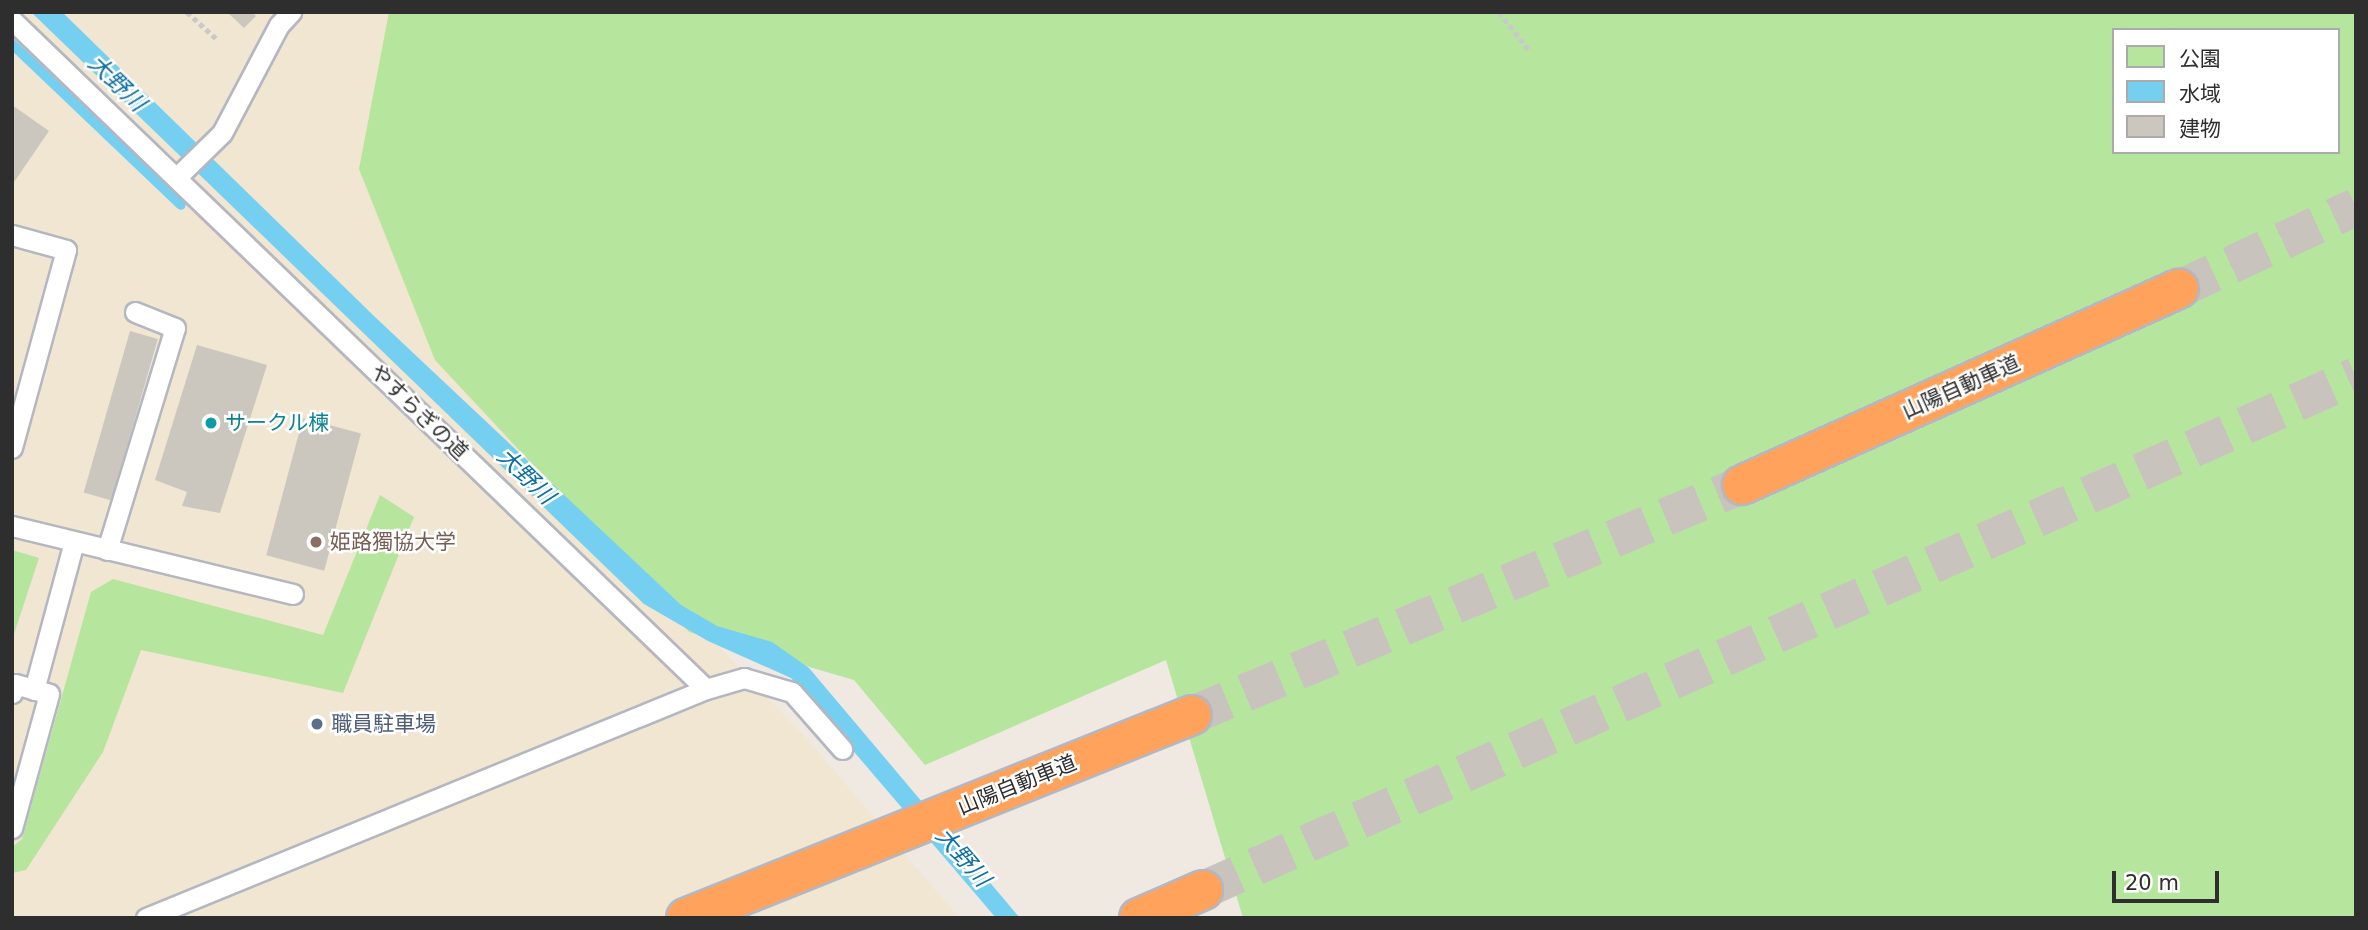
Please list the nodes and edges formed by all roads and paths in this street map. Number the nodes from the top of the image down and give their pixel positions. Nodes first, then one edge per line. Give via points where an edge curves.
1 (187, 12) edge
2 (291, 12) edge
3 (1499, 12) edge
4 (12, 20) edge
5 (216, 38) dead end
6 (1529, 50) dead end
7 (176, 177) junction
8 (12, 234) edge
9 (2179, 289) tunnel mouth
10 (135, 312) dead end
11 (12, 448) edge
12 (1742, 485) tunnel mouth
13 (12, 526) edge
14 (74, 542) junction
15 (107, 550) junction
16 (293, 594) dead end
17 (21, 689) edge
18 (706, 689) junction
19 (1192, 715) tunnel mouth
20 (842, 749) dead end
21 (12, 828) edge
22 (1203, 890) tunnel mouth
23 (146, 918) edge
24 (686, 918) edge
25 (1139, 918) edge

1 - 5 path
2 - 7 lane via 279,24 222,133
3 - 6 path
4 - 7 lane, やすらぎの道
7 - 18 lane, やすらぎの道
8 - 11 lane via 66,250
9 - 12 highway, 山陽自動車道
10 - 15 lane via 175,328
13 - 14 lane
14 - 15 lane
14 - 17 lane
15 - 16 lane
17 - 21 lane via 49,694
18 - 20 lane via 744,678 792,692
18 - 23 lane
19 - 24 highway, 山陽自動車道
22 - 25 highway

